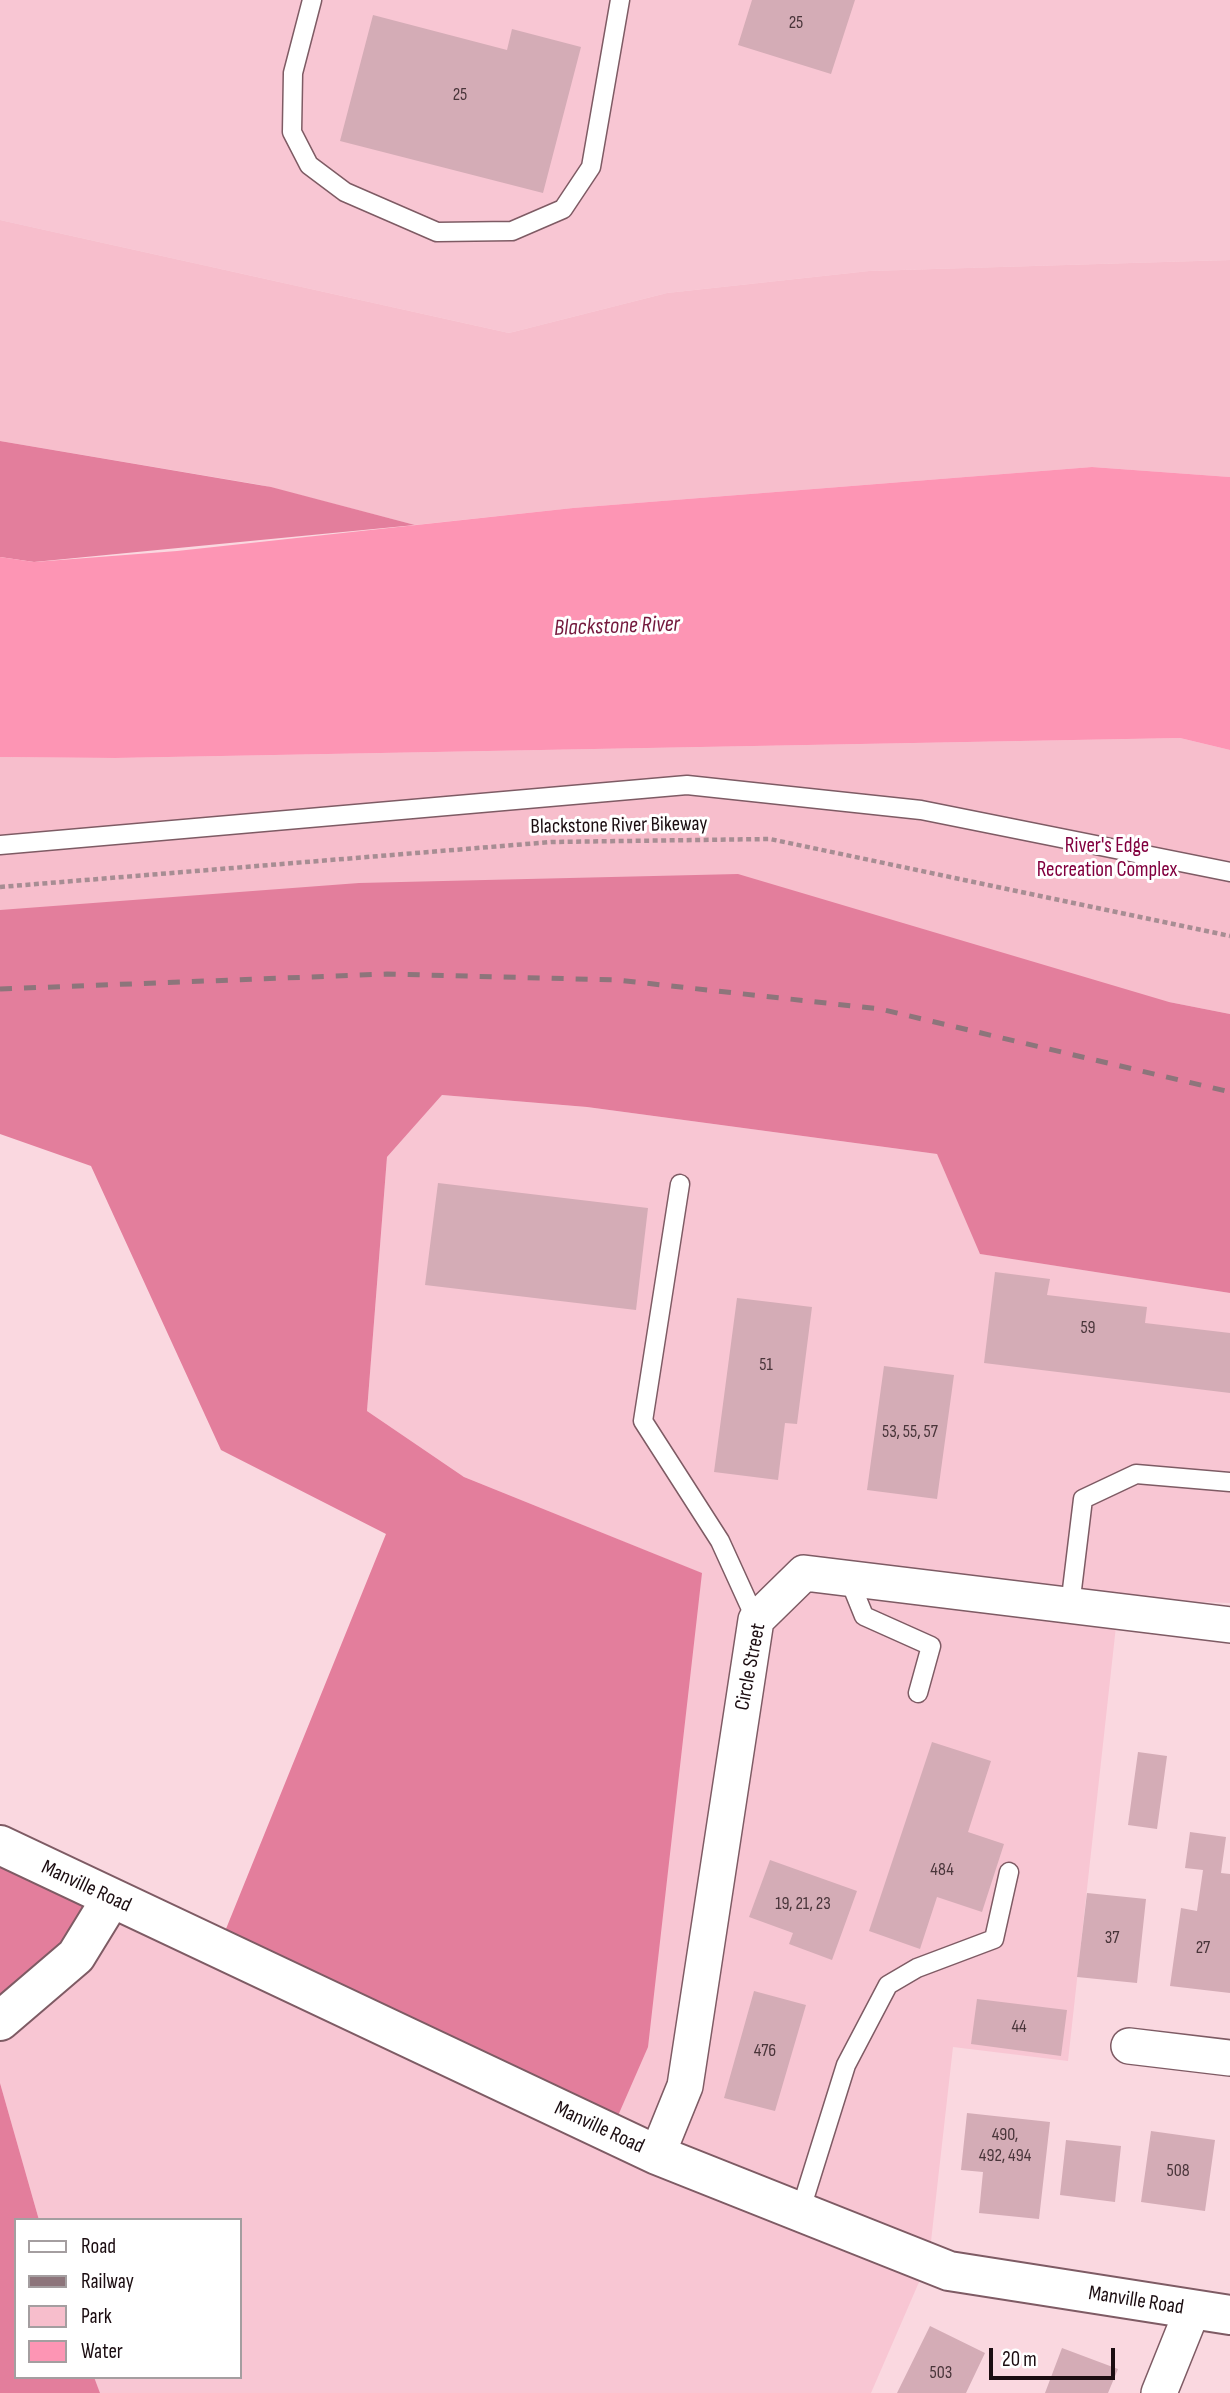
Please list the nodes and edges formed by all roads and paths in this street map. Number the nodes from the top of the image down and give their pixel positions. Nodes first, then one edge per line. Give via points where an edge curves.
1 (312, 0) edge
2 (614, 1) edge
3 (0, 845) edge
4 (1230, 872) edge
5 (0, 887) edge
6 (1230, 936) edge
7 (680, 1184) dead end
8 (1230, 1482) edge
9 (849, 1579) junction
10 (1070, 1606) junction
11 (756, 1620) junction
12 (1230, 1626) edge
13 (918, 1693) dead end
14 (0, 1846) edge
15 (1009, 1872) dead end
16 (111, 1899) junction
17 (0, 2021) edge
18 (1129, 2046) dead end
19 (1230, 2058) edge
20 (657, 2155) junction
21 (800, 2212) junction
22 (1192, 2311) junction
23 (1230, 2315) edge
24 (1159, 2393) edge

1 - 2 lane via 293,74 292,132 309,165 345,192 437,232 512,231 563,209 591,167
3 - 4 lane via 687,785 921,810
5 - 6 path, Blackstone River Bikeway via 551,842 770,839
7 - 11 lane via 643,1421 720,1541
8 - 10 lane via 1136,1474 1083,1499
9 - 10 street, Circle Street
9 - 11 street, Circle Street via 804,1573
9 - 13 lane via 864,1616 931,1646
10 - 12 street, Circle Street
11 - 20 street, Circle Street via 685,2086
14 - 16 main road, Manville Road
15 - 21 lane via 994,1940 917,1968 888,1985 846,2065
16 - 17 main road via 76,1956
16 - 20 main road, Manville Road
18 - 19 street
20 - 21 main road, Manville Road
21 - 22 main road, Manville Road via 948,2271
22 - 23 main road, Manville Road
22 - 24 street

